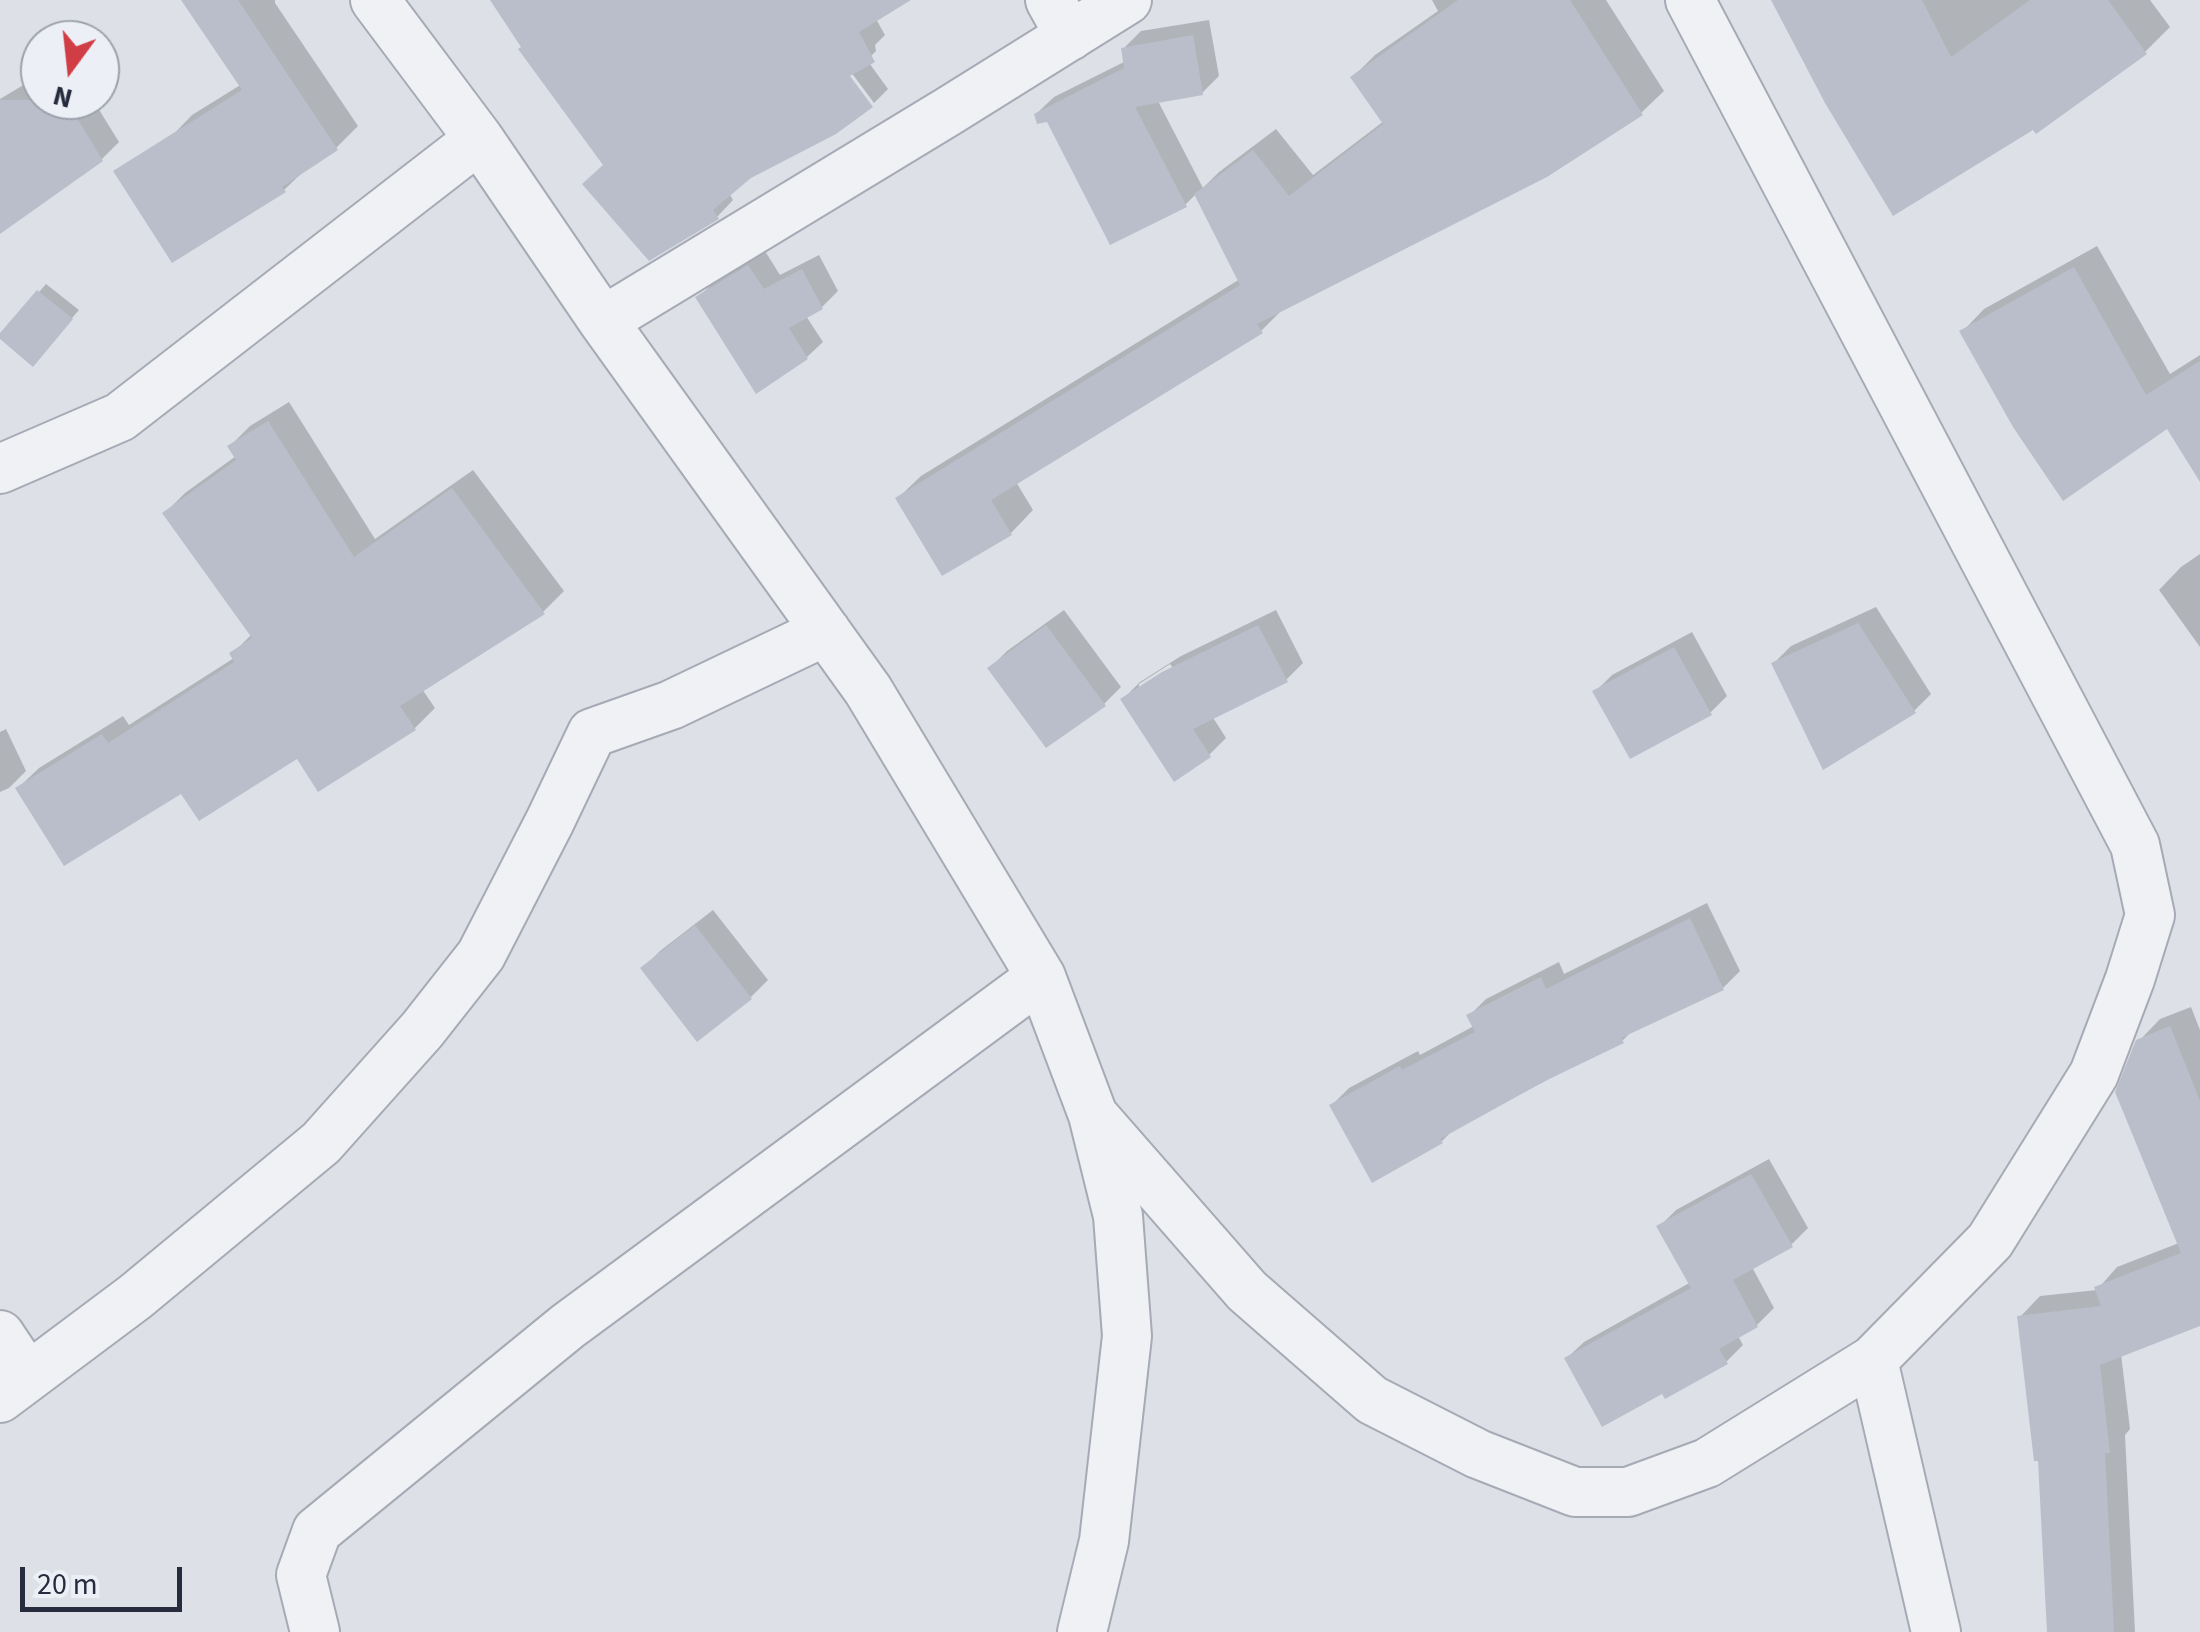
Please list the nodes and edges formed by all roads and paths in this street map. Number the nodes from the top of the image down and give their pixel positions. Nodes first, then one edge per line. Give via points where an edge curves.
1 (375, 0) edge
2 (1127, 0) edge
3 (1690, 0) edge
4 (1060, 18) edge
5 (479, 139) junction
6 (603, 321) junction
7 (1, 466) edge
8 (826, 631) junction
9 (1041, 976) junction
10 (1093, 1116) junction
11 (0, 1335) edge
12 (1873, 1360) junction
13 (14, 1387) edge
14 (315, 1632) edge
15 (1082, 1632) edge
16 (1936, 1632) edge

1 - 5 street
2 - 4 street
3 - 12 street via 2135,845 2150,916 2094,1074 1990,1241
4 - 6 street
5 - 6 street
5 - 7 street via 120,417
6 - 8 street
8 - 9 street
8 - 13 street via 671,705 592,733 480,955 422,1030 321,1143
9 - 10 street
9 - 14 street via 568,1326 317,1531 301,1575
10 - 12 street via 1247,1291 1372,1400 1478,1454 1575,1492 1628,1492 1706,1463
10 - 15 street via 1118,1216 1127,1336 1104,1541
11 - 13 street
12 - 16 street

